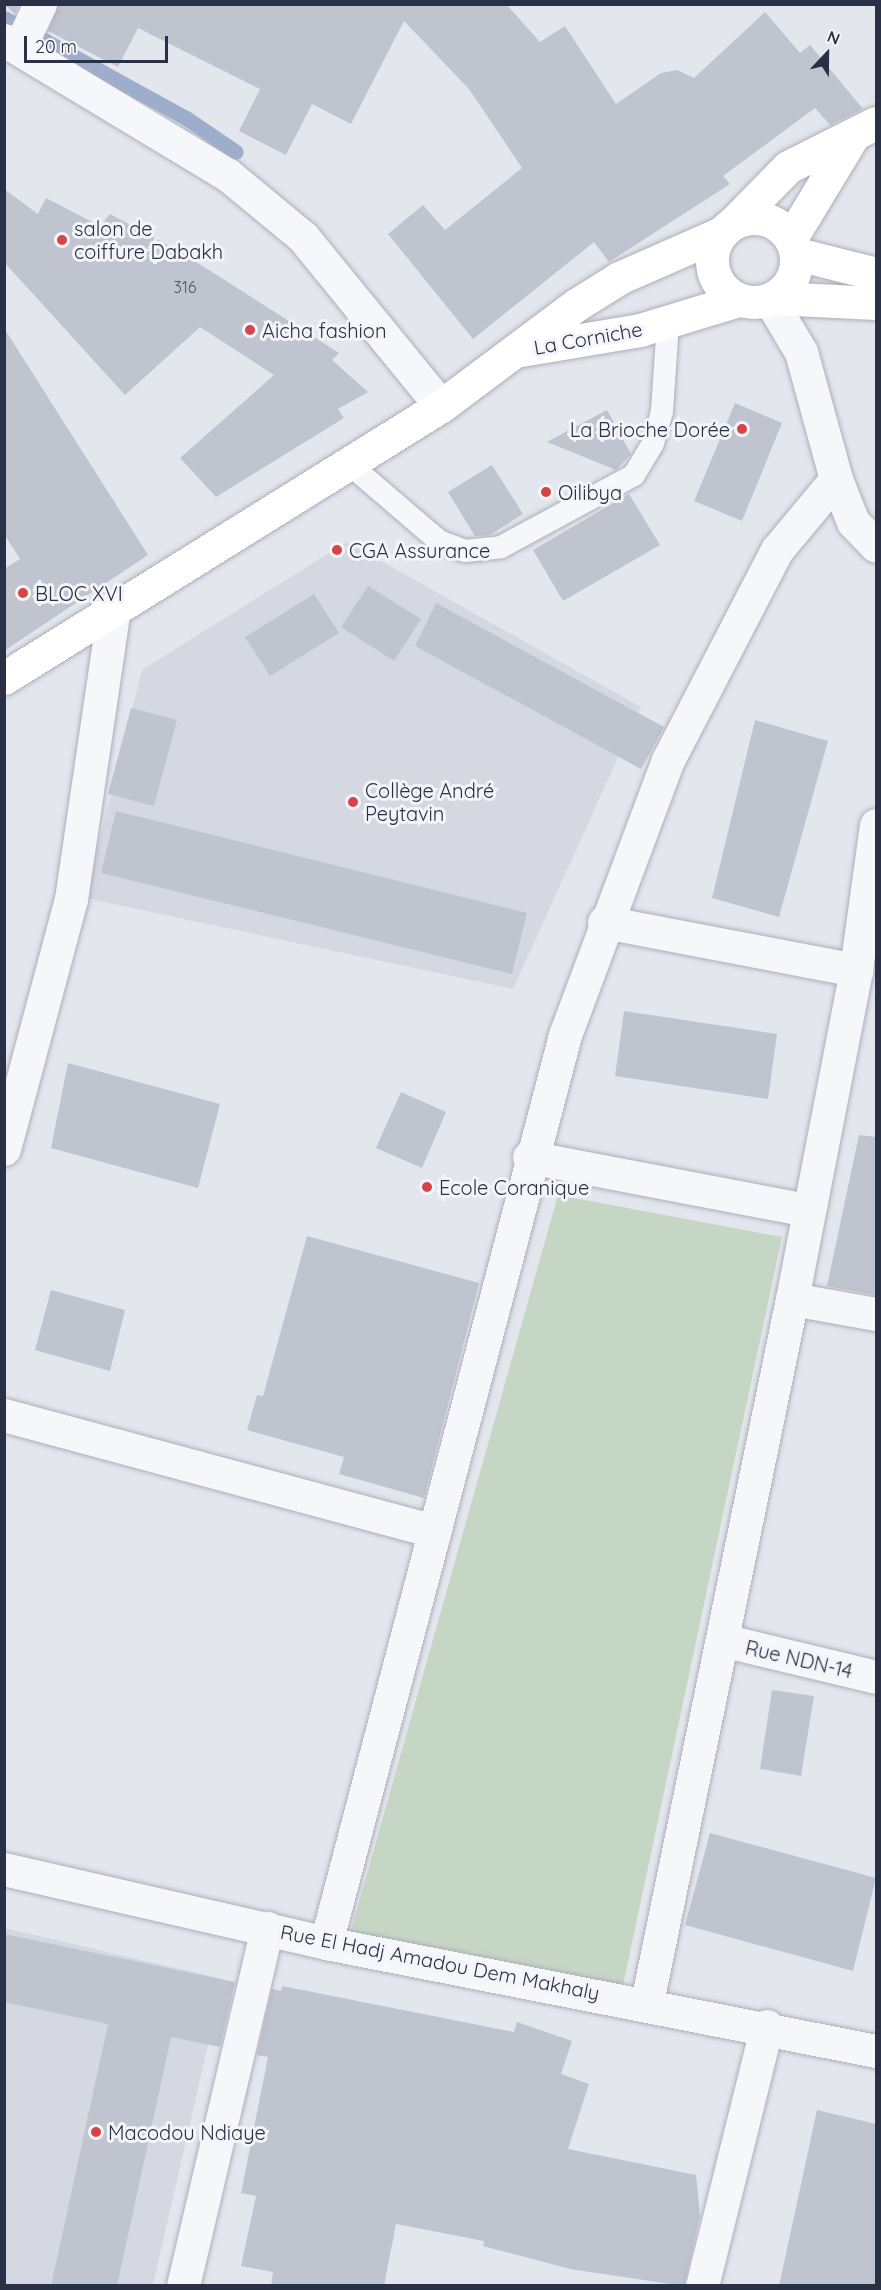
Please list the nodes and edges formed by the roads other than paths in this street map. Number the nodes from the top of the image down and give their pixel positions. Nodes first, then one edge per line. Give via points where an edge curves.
1 (40, 4) edge
2 (12, 44) edge
3 (864, 131) edge
4 (727, 228) junction
5 (794, 246) junction
6 (876, 274) edge
7 (761, 300) junction
8 (876, 303) edge
9 (668, 322) junction
10 (521, 350) junction
11 (441, 406) junction
12 (348, 463) junction
13 (836, 479) junction
14 (876, 546) edge
15 (114, 607) junction
16 (4, 678) edge
17 (876, 825) edge
18 (604, 922) junction
19 (856, 970) junction
20 (4, 1149) edge
21 (529, 1158) junction
22 (807, 1210) junction
23 (792, 1299) junction
24 (876, 1314) edge
25 (4, 1414) edge
26 (435, 1531) junction
27 (722, 1640) junction
28 (876, 1677) edge
29 (4, 1869) edge
30 (267, 1928) junction
31 (326, 1943) junction
32 (647, 2002) junction
33 (767, 2025) junction
34 (875, 2045) edge
35 (183, 2286) edge
36 (702, 2286) edge

1 - 2 street
2 - 11 street via 228,175 303,237
3 - 4 main road via 788,167
3 - 5 main road
4 - 5 main road via 764,220
4 - 7 main road via 711,253 712,272 722,289
4 - 10 main road, La Corniche via 619,278 576,305
5 - 6 main road
5 - 7 main road via 792,279
7 - 8 main road
7 - 9 main road, La Corniche
7 - 13 street via 801,352
9 - 10 main road, La Corniche
9 - 12 lane via 662,411 653,443 634,475 501,547 465,551 439,541
10 - 11 main road
11 - 12 main road
12 - 15 main road
13 - 14 street via 853,522
13 - 18 street via 797,520 743,611 668,760
15 - 16 main road
15 - 20 street via 71,899
17 - 19 street
18 - 19 street
18 - 21 street
19 - 22 street
21 - 22 street
21 - 26 street
22 - 23 street
23 - 24 street
23 - 27 street
25 - 26 street
26 - 31 street
27 - 28 street, Rue NDN-14
27 - 32 street
29 - 30 street, Rue El Hadj Amadou Dem Makhaly
30 - 31 street, Rue El Hadj Amadou Dem Makhaly
30 - 35 street
31 - 32 street, Rue El Hadj Amadou Dem Makhaly
32 - 33 street, Rue El Hadj Amadou Dem Makhaly
33 - 34 street, Rue El Hadj Amadou Dem Makhaly
33 - 36 street

